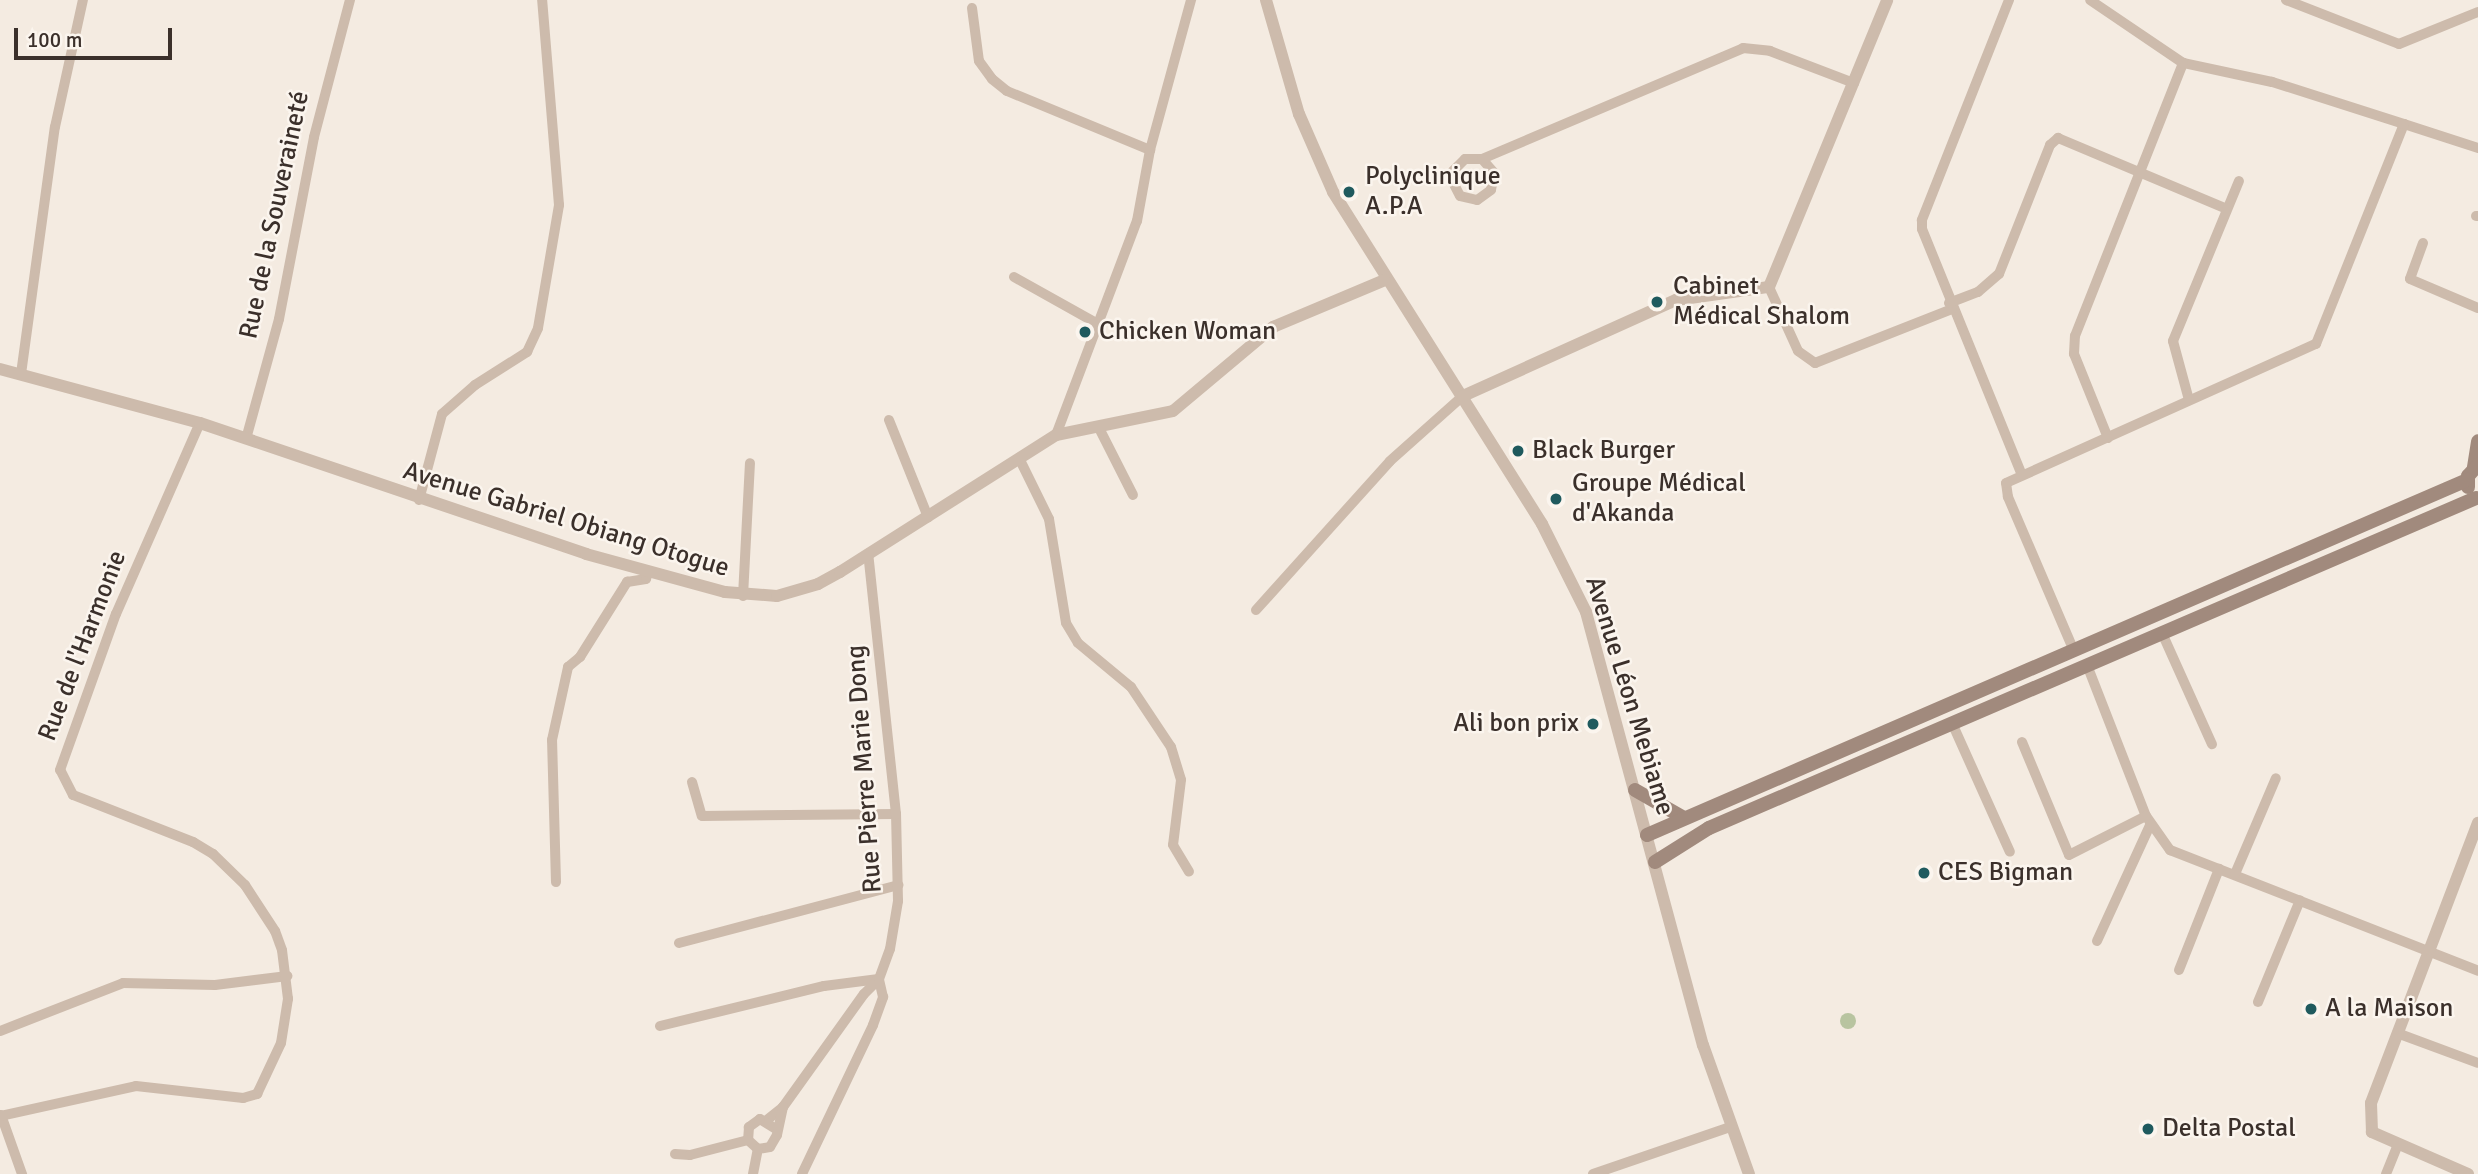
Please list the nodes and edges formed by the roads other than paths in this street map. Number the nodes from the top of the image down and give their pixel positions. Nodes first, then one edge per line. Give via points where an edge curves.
1 (83, 0) edge
2 (350, 0) edge
3 (542, 0) edge
4 (1191, 0) edge
5 (1266, 0) edge
6 (1887, 0) edge
7 (2009, 0) edge
8 (2090, 0) edge
9 (2286, 0) edge
10 (2305, 4) edge
11 (972, 8) dead end
12 (2478, 12) edge
13 (2183, 63) junction
14 (1854, 83) junction
15 (2404, 124) junction
16 (2478, 148) edge
17 (1150, 150) junction
18 (1482, 159) junction
19 (2140, 171) junction
20 (2239, 181) dead end
21 (2227, 209) junction
22 (2423, 243) dead end
23 (1013, 277) dead end
24 (1385, 280) junction
25 (1769, 287) junction
26 (1950, 306) junction
27 (2478, 308) edge
28 (1098, 324) junction
29 (0, 369) edge
30 (21, 374) junction
31 (1463, 396) junction
32 (2189, 400) junction
33 (889, 420) dead end
34 (200, 423) junction
35 (1099, 428) junction
36 (1056, 435) junction
37 (2108, 438) junction
38 (246, 439) junction
39 (2478, 441) edge
40 (1019, 458) junction
41 (750, 463) dead end
42 (2473, 471) edge
43 (2021, 473) junction
44 (1133, 495) dead end
45 (2477, 499) edge
46 (419, 500) junction
47 (928, 517) junction
48 (868, 554) junction
49 (648, 572) junction
50 (743, 596) junction
51 (1256, 610) dead end
52 (2162, 633) junction
53 (2074, 651) junction
54 (2087, 665) junction
55 (1952, 723) junction
56 (2022, 742) dead end
57 (2212, 744) dead end
58 (2276, 778) dead end
59 (692, 782) dead end
60 (1635, 790) junction
61 (896, 814) junction
62 (1684, 818) junction
63 (2148, 821) junction
64 (2478, 823) edge
65 (1647, 835) junction
66 (2010, 852) dead end
67 (1655, 862) junction
68 (2219, 869) junction
69 (1189, 872) dead end
70 (2235, 874) junction
71 (556, 882) dead end
72 (898, 885) junction
73 (2300, 900) junction
74 (2097, 941) dead end
75 (679, 943) dead end
76 (2429, 953) junction
77 (2179, 970) dead end
78 (2478, 971) edge
79 (287, 976) junction
80 (879, 979) junction
81 (2258, 1002) dead end
82 (660, 1026) dead end
83 (0, 1031) edge
84 (2397, 1033) junction
85 (2478, 1063) edge
86 (783, 1107) junction
87 (1, 1115) edge
88 (766, 1120) junction
89 (1730, 1127) junction
90 (776, 1129) junction
91 (748, 1140) junction
92 (2398, 1144) junction
93 (758, 1149) junction
94 (675, 1154) dead end
95 (22, 1174) edge
96 (753, 1174) edge
97 (802, 1174) edge
98 (1593, 1174) edge
99 (1749, 1174) edge
100 (2386, 1174) edge
101 (2468, 1174) edge

1 - 30 street via 55,127
2 - 38 street, Rue de la Souveraineté via 314,137 279,319
3 - 46 street via 559,205 538,328 527,352 466,392 442,414
4 - 17 street
5 - 24 street, Avenue Léon Mebiame via 1298,114 1317,161
6 - 14 street
7 - 26 street via 1922,220 1924,242
8 - 13 street
9 - 10 street
10 - 12 street via 2399,44
11 - 17 street via 979,61 1007,91
13 - 15 street via 2272,82
13 - 19 street
14 - 18 street via 1752,46
14 - 25 street
15 - 16 street
15 - 32 street via 2316,344
17 - 28 street via 1137,221
18 - 18 street via 1465,159 1453,171 1454,189 1468,200 1485,197 1494,182 1494,173
19 - 21 street
19 - 26 street via 2075,142 2053,140 1999,274 1978,292
19 - 37 street via 2074,343
20 - 21 street
21 - 32 street via 2173,341 2172,351
22 - 27 street via 2410,279
23 - 28 street
24 - 31 street, Avenue Léon Mebiame
24 - 35 street, Avenue Gabriel Obiang Otogue via 1273,327 1173,411
25 - 26 street via 1798,351 1815,363
25 - 31 street via 1676,300
26 - 43 street
28 - 36 street
29 - 30 street, Avenue Gabriel Obiang Otogue
30 - 34 street, Avenue Gabriel Obiang Otogue
31 - 51 street via 1390,461
31 - 60 street, Avenue Léon Mebiame via 1576,588
32 - 37 street
33 - 47 street
34 - 38 street, Avenue Gabriel Obiang Otogue
34 - 79 street, Rue de l'Harmonie via 116,614 60,770 73,794 193,842 230,869 275,930
35 - 36 street, Avenue Gabriel Obiang Otogue
35 - 44 street
36 - 40 street, Avenue Gabriel Obiang Otogue
37 - 43 street
38 - 46 street, Avenue Gabriel Obiang Otogue
39 - 42 main road
40 - 47 street, Avenue Gabriel Obiang Otogue
40 - 69 street via 1049,519 1066,623 1078,643 1131,687 1171,747 1181,780 1172,845
41 - 50 street
42 - 45 main road
42 - 53 main road
43 - 53 street via 2006,483 2008,497
45 - 52 main road
46 - 49 street, Avenue Gabriel Obiang Otogue
47 - 48 street, Avenue Gabriel Obiang Otogue
48 - 50 street, Avenue Gabriel Obiang Otogue via 807,588 777,596
48 - 61 street, Rue Pierre Marie Dong
49 - 50 street, Avenue Gabriel Obiang Otogue
49 - 71 street via 646,579 627,582 580,657 568,667 552,740
52 - 54 main road
52 - 57 street
53 - 62 main road
54 - 55 main road
54 - 63 street
55 - 66 street
55 - 67 main road via 1709,828
56 - 63 street via 2069,855
58 - 70 street
59 - 61 street via 702,816
60 - 62 main road
60 - 65 street, Avenue Léon Mebiame
61 - 72 street, Rue Pierre Marie Dong
62 - 65 main road
63 - 68 street via 2169,850
63 - 74 street
64 - 76 street
65 - 67 street, Avenue Léon Mebiame
67 - 89 street, Avenue Léon Mebiame via 1703,1045
68 - 70 street
68 - 77 street
70 - 73 street
72 - 75 street
72 - 80 street, Rue Pierre Marie Dong via 890,949
73 - 76 street
73 - 81 street
76 - 78 street
76 - 84 street
79 - 83 street via 215,985 123,983
79 - 87 street, Rue de l'Harmonie via 281,1042 257,1094 243,1098 136,1086
80 - 82 street via 804,990
80 - 86 street
80 - 97 street via 883,997 873,1025
84 - 85 street
84 - 92 street via 2371,1103 2372,1132
86 - 88 street
86 - 90 street
87 - 95 street
88 - 90 street
88 - 91 street via 754,1122
89 - 98 street
89 - 99 street, Avenue Léon Mebiame
90 - 93 street via 775,1142
91 - 93 street
91 - 94 street via 690,1155
92 - 100 street
92 - 101 street
93 - 96 street

